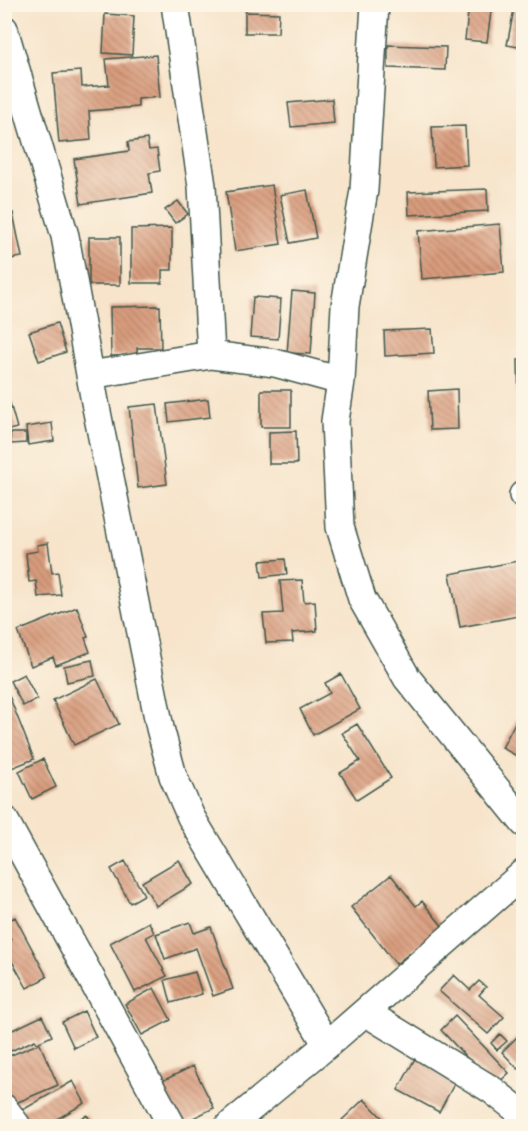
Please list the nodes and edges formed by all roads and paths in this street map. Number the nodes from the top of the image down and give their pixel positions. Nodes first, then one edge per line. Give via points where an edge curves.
1 (174, 4) edge
2 (375, 4) edge
3 (4, 29) edge
4 (211, 355) junction
5 (90, 375) junction
6 (341, 381) junction
7 (4, 819) edge
8 (524, 823) edge
9 (524, 873) edge
10 (365, 1012) junction
11 (327, 1045) junction
12 (4, 1108) edge
13 (524, 1115) edge
14 (241, 1123) edge
15 (17, 1126) edge
16 (172, 1126) edge

1 - 4 street via 202,186
2 - 6 street via 364,190 345,306
3 - 5 street via 65,236
4 - 5 street
4 - 6 street via 275,363
5 - 11 street via 172,776 191,817
6 - 8 street via 335,421 340,527 362,599 407,678
7 - 16 street
9 - 10 street
10 - 11 street
10 - 13 street via 492,1090
11 - 14 street
12 - 15 street

